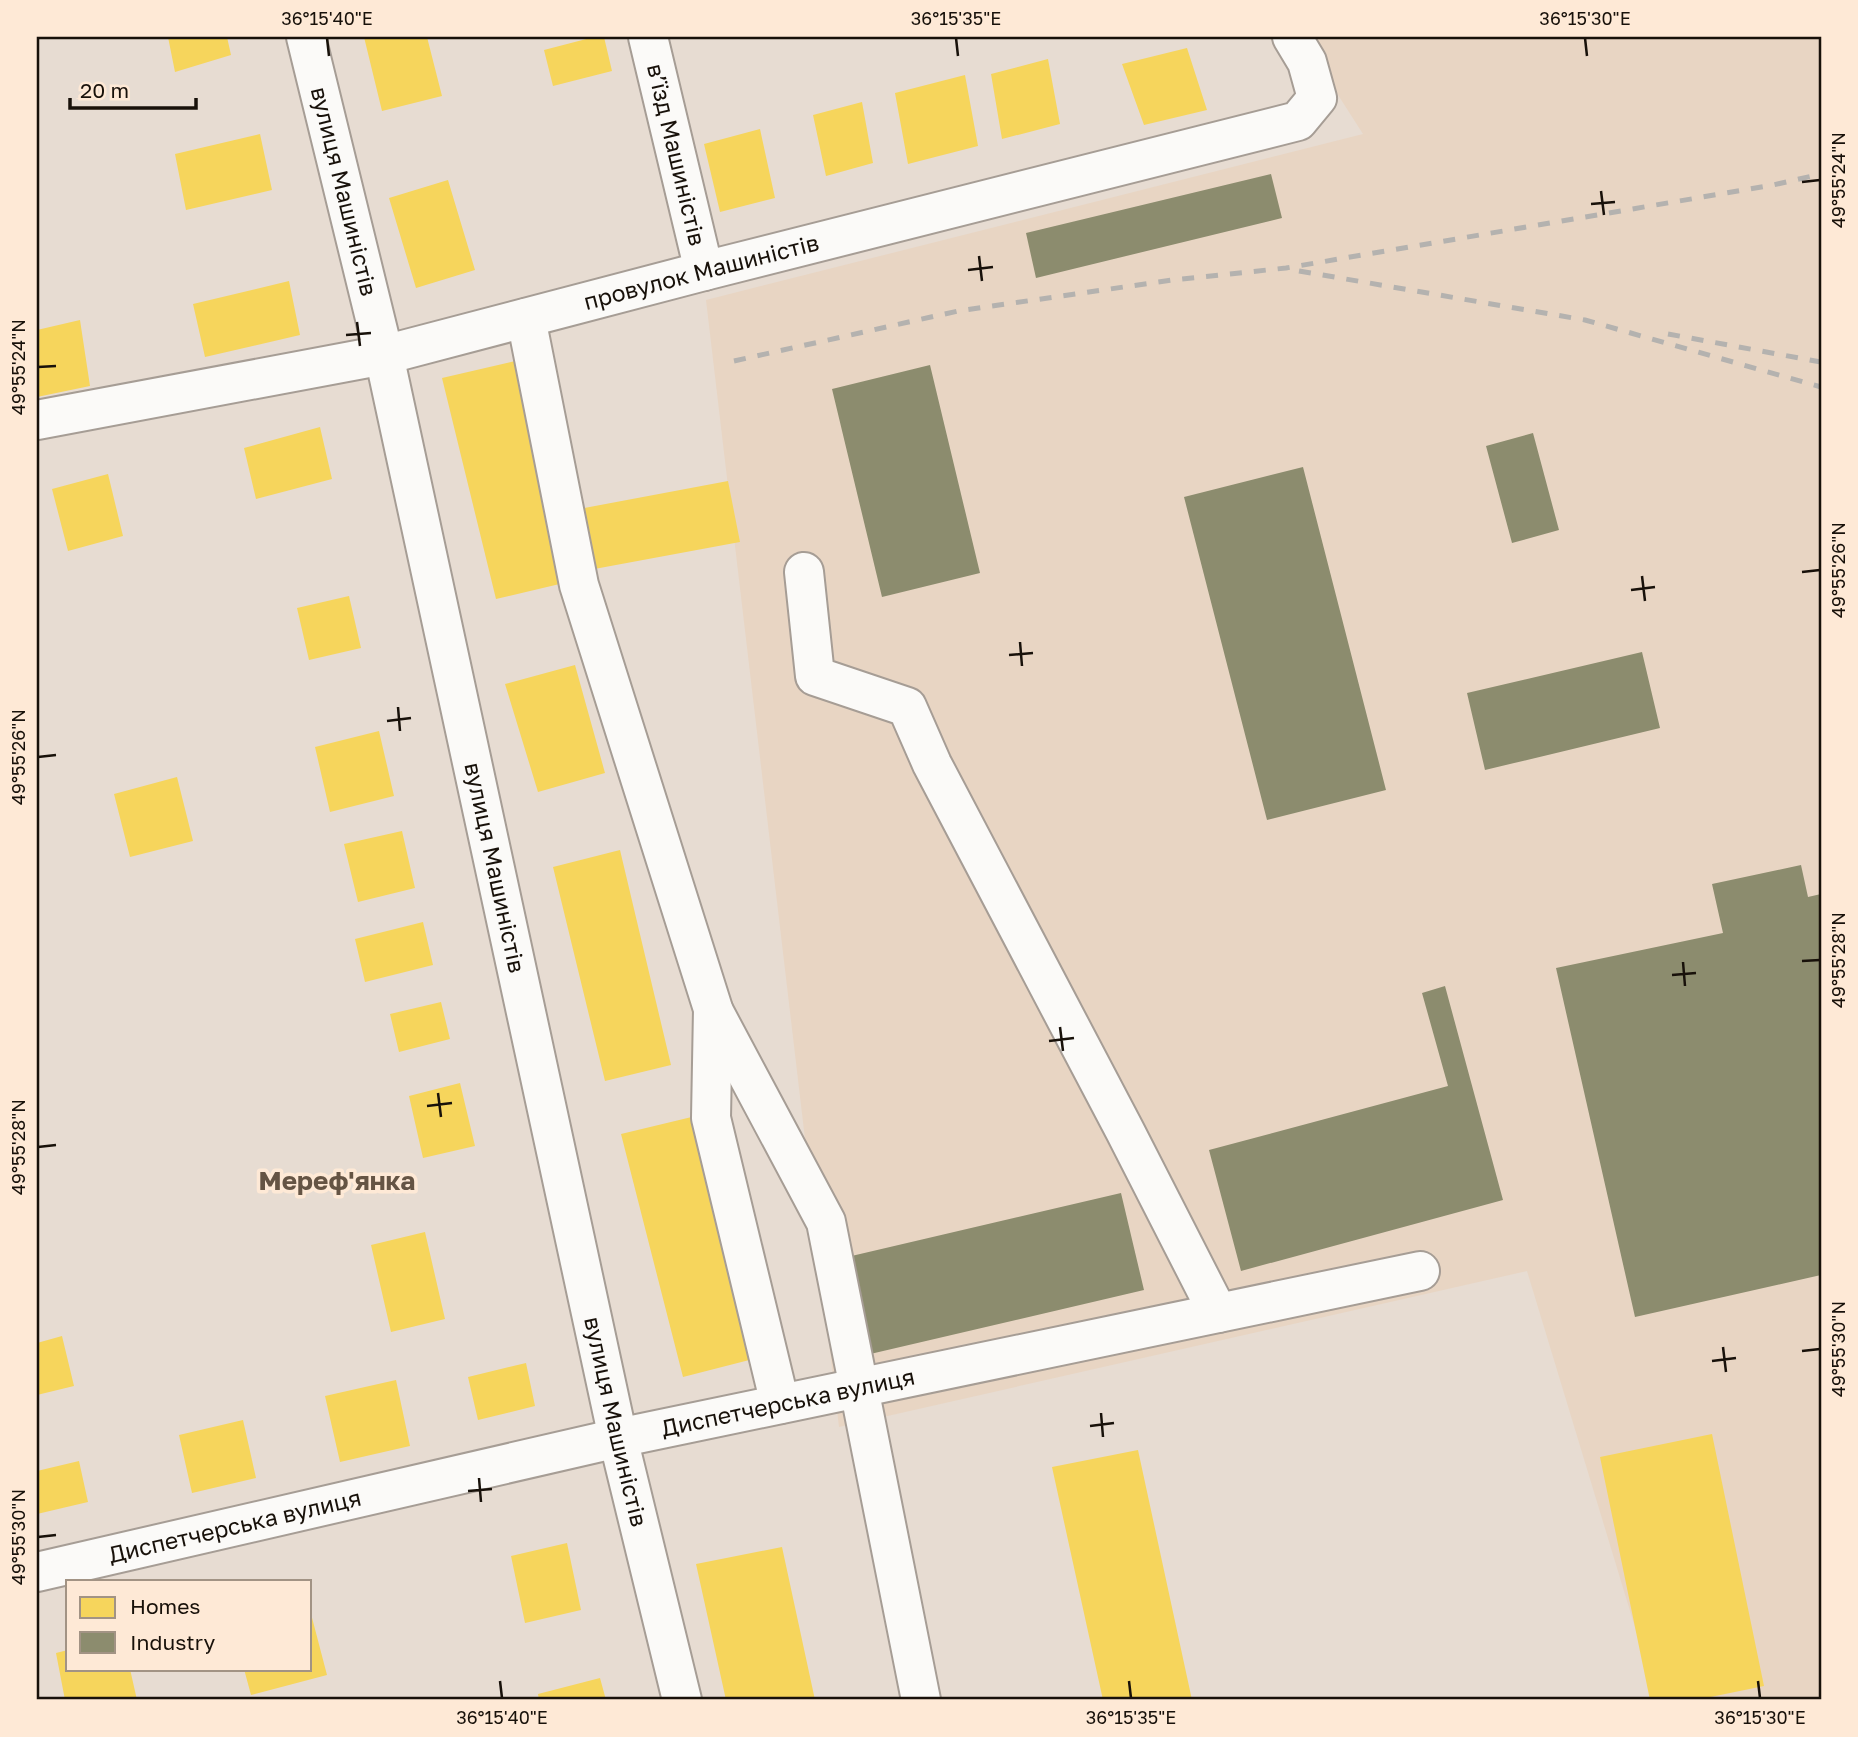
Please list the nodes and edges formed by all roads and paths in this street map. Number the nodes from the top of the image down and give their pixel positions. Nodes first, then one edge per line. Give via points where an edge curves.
1 (306, 37) edge
2 (648, 37) edge
3 (1300, 49) edge
4 (704, 271) junction
5 (526, 318) junction
6 (384, 355) junction
7 (37, 420) edge
8 (804, 572) dead end
9 (713, 1009) junction
10 (1420, 1271) dead end
11 (1218, 1313) junction
12 (860, 1388) junction
13 (780, 1404) junction
14 (618, 1438) junction
15 (37, 1572) edge
16 (682, 1700) edge
17 (921, 1700) edge

1 - 6 street, вулиця Машиністів
2 - 4 street, в’їзд Машиністів
3 - 4 street, провулок Машиністів via 1317,98 1298,121
4 - 5 street, провулок Машиністів
5 - 6 street, провулок Машиністів
5 - 9 street via 579,585
6 - 7 street, провулок Машиністів
6 - 14 street, вулиця Машиністів
8 - 11 street via 815,676 907,707 932,764
9 - 12 street via 827,1222
9 - 13 street via 711,1118
10 - 11 street, Диспетчерська вулиця
11 - 12 street, Диспетчерська вулиця
12 - 13 street, Диспетчерська вулиця
12 - 17 street
13 - 14 street, Диспетчерська вулиця
14 - 15 street, Диспетчерська вулиця
14 - 16 street, вулиця Машиністів

